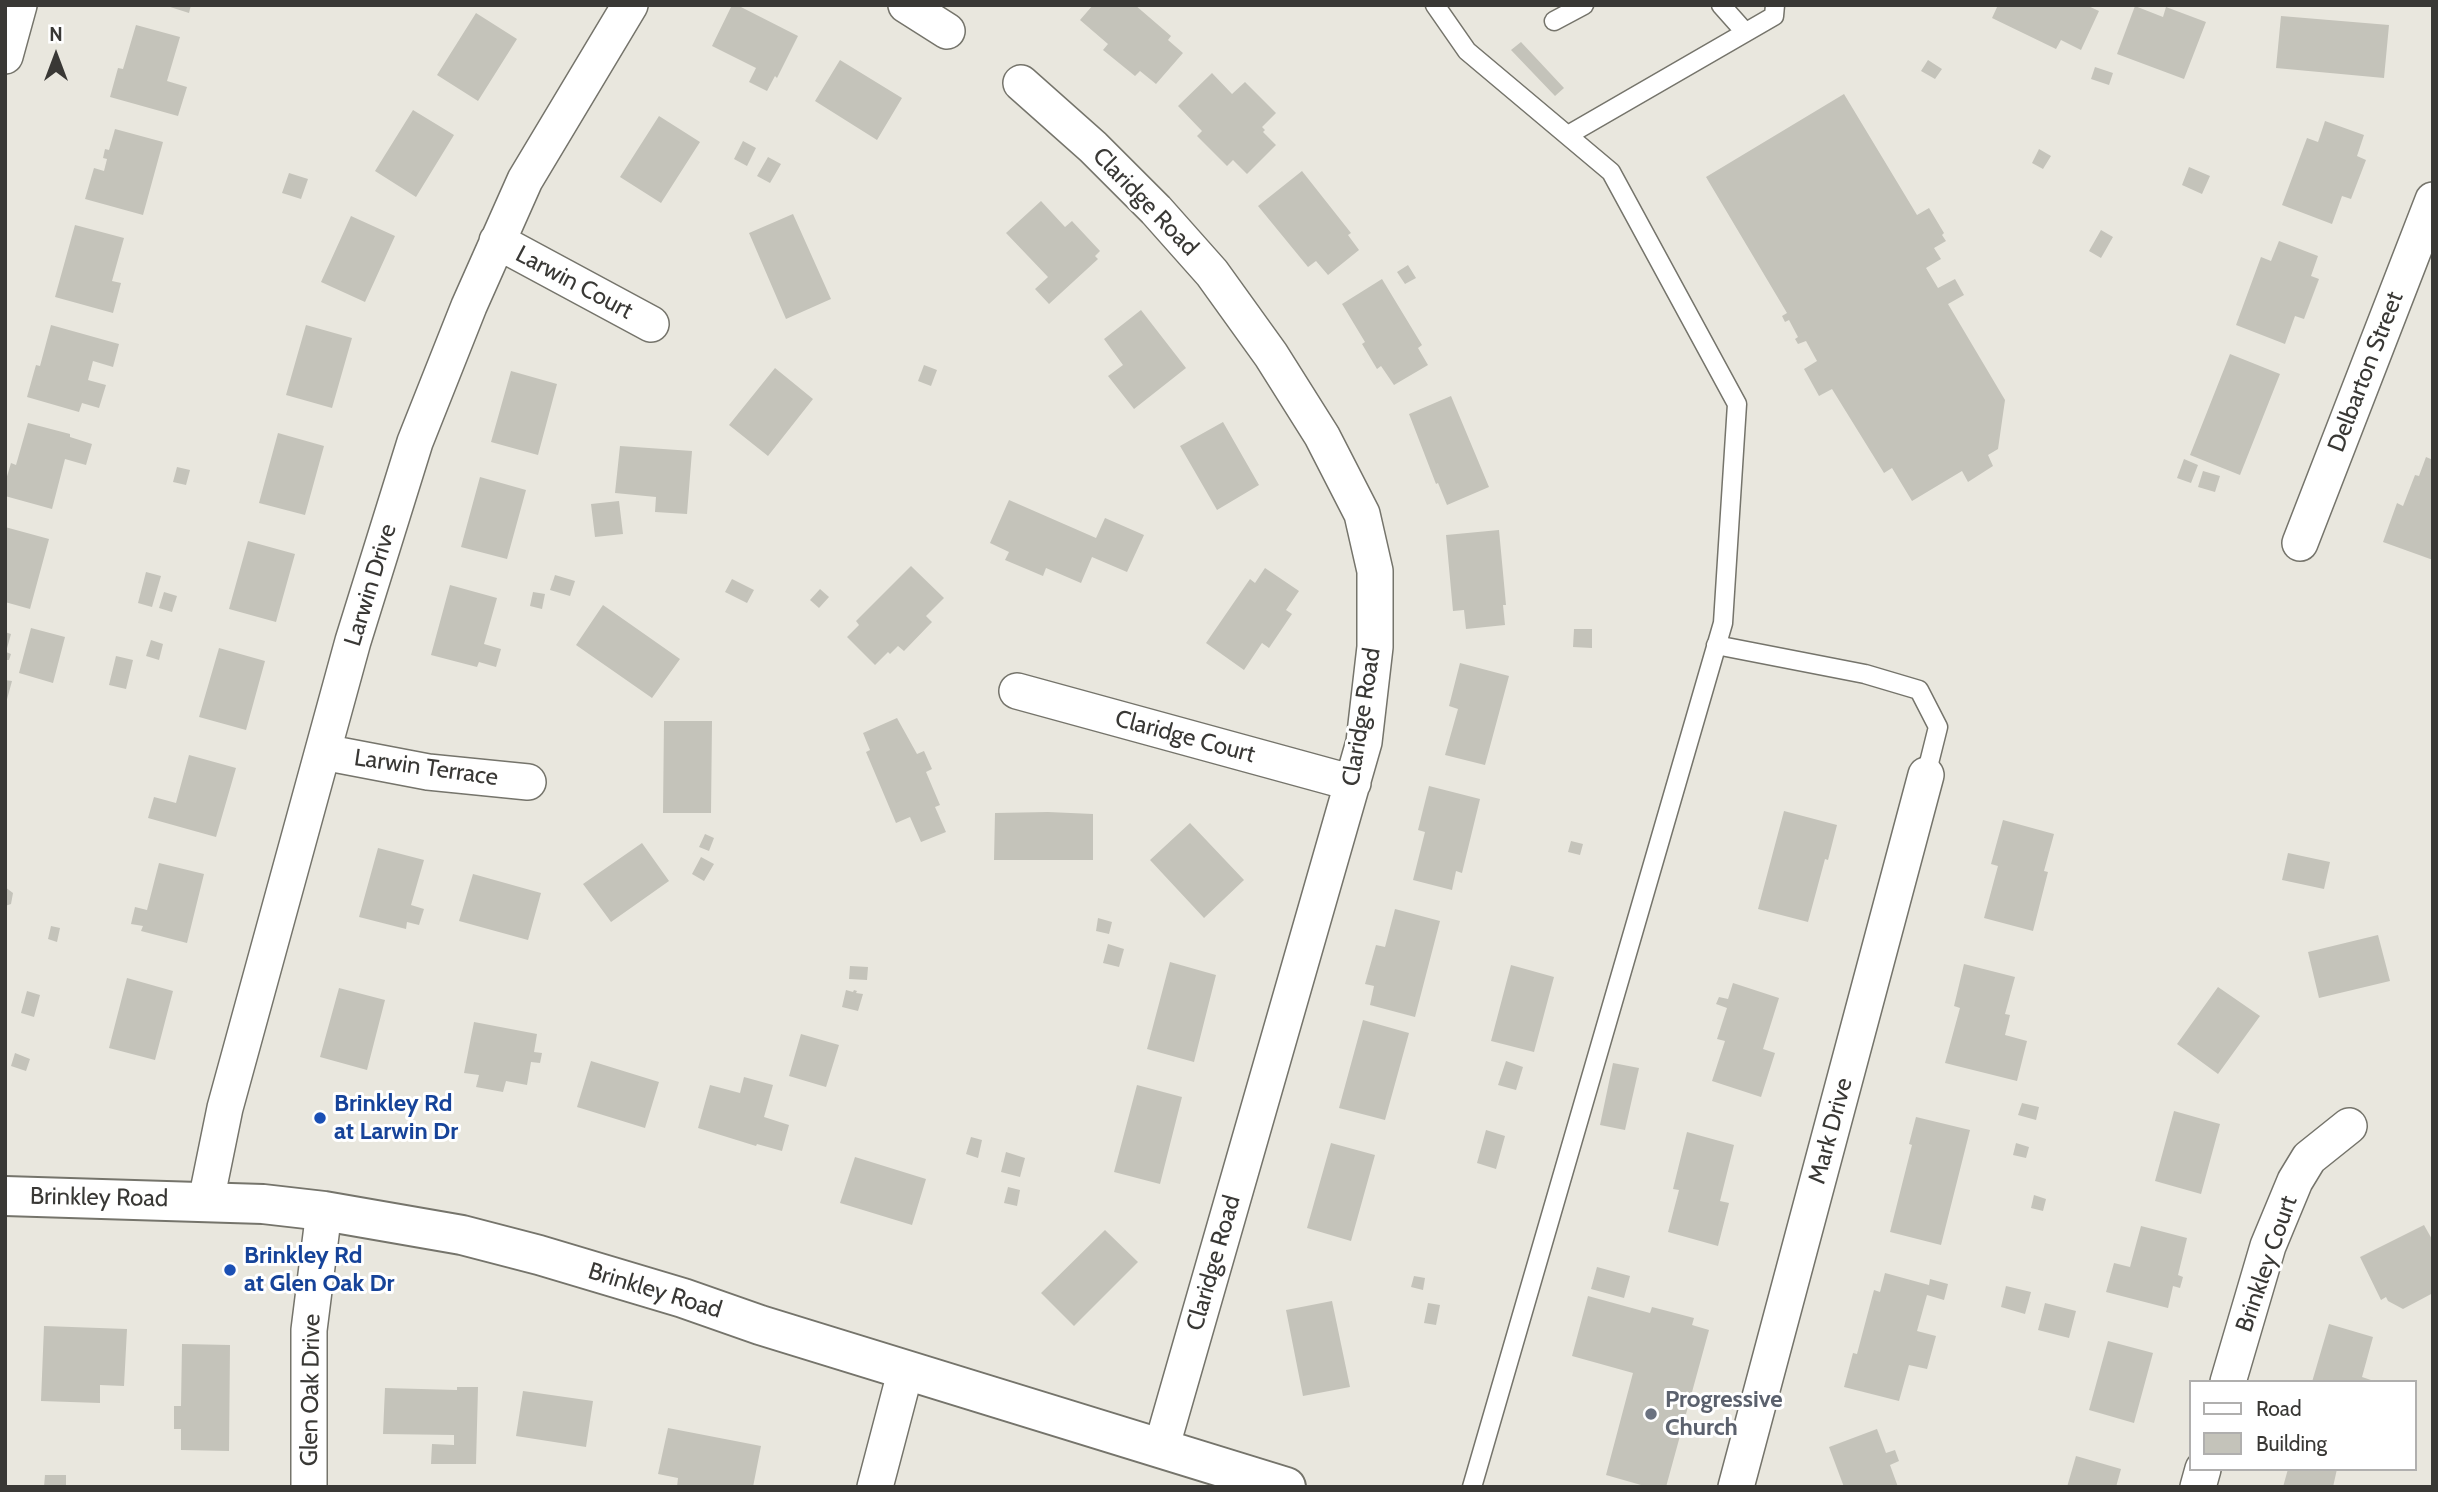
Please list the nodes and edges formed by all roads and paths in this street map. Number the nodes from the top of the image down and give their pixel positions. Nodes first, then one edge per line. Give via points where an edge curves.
1 (19, 5) edge
2 (630, 5) edge
3 (906, 5) edge
4 (1435, 5) edge
5 (1584, 5) edge
6 (1721, 5) edge
7 (1774, 5) edge
8 (1554, 21) dead end
9 (947, 31) dead end
10 (1745, 32) junction
11 (5, 56) edge
12 (1021, 83) dead end
13 (1568, 135) junction
14 (2433, 200) edge
15 (497, 241) junction
16 (651, 324) dead end
17 (2300, 543) dead end
18 (1716, 645) junction
19 (1017, 691) dead end
20 (323, 752) junction
21 (1926, 775) joint
22 (528, 782) dead end
23 (1353, 783) junction
24 (2349, 1126) dead end
25 (5, 1196) edge
26 (206, 1200) junction
27 (324, 1211) junction
28 (906, 1369) junction
29 (2229, 1380) edge
30 (1161, 1449) junction
31 (309, 1487) edge
32 (875, 1487) edge
33 (1286, 1487) edge
34 (1472, 1487) edge
35 (1736, 1487) edge

1 - 11 street
2 - 15 street, Larwin Drive via 525,180
3 - 9 street
4 - 13 lane via 1468,51
5 - 8 lane
6 - 10 lane
7 - 10 lane via 1774,16
10 - 13 lane
12 - 23 street, Claridge Road via 1093,147 1212,273 1322,436 1362,514 1376,571 1376,647 1364,742
13 - 18 lane via 1611,172 1737,404 1723,623
14 - 17 street, Delbarton Street
15 - 16 street, Larwin Court
15 - 20 street, Larwin Drive via 415,442
18 - 21 lane via 1865,674 1919,690 1938,727
18 - 34 lane
19 - 23 street, Claridge Court
20 - 22 street, Larwin Terrace via 428,772
20 - 26 street, Larwin Drive via 225,1108
21 - 35 street, Mark Drive
23 - 30 street, Claridge Road
24 - 29 street, Brinkley Court via 2309,1158 2295,1181 2268,1246
25 - 26 main road, Brinkley Road
26 - 27 main road, Brinkley Road
27 - 28 main road, Brinkley Road via 462,1235 539,1255
27 - 31 street, Glen Oak Drive via 309,1330
28 - 30 main road, Brinkley Road
28 - 32 street
30 - 33 main road, Brinkley Road

